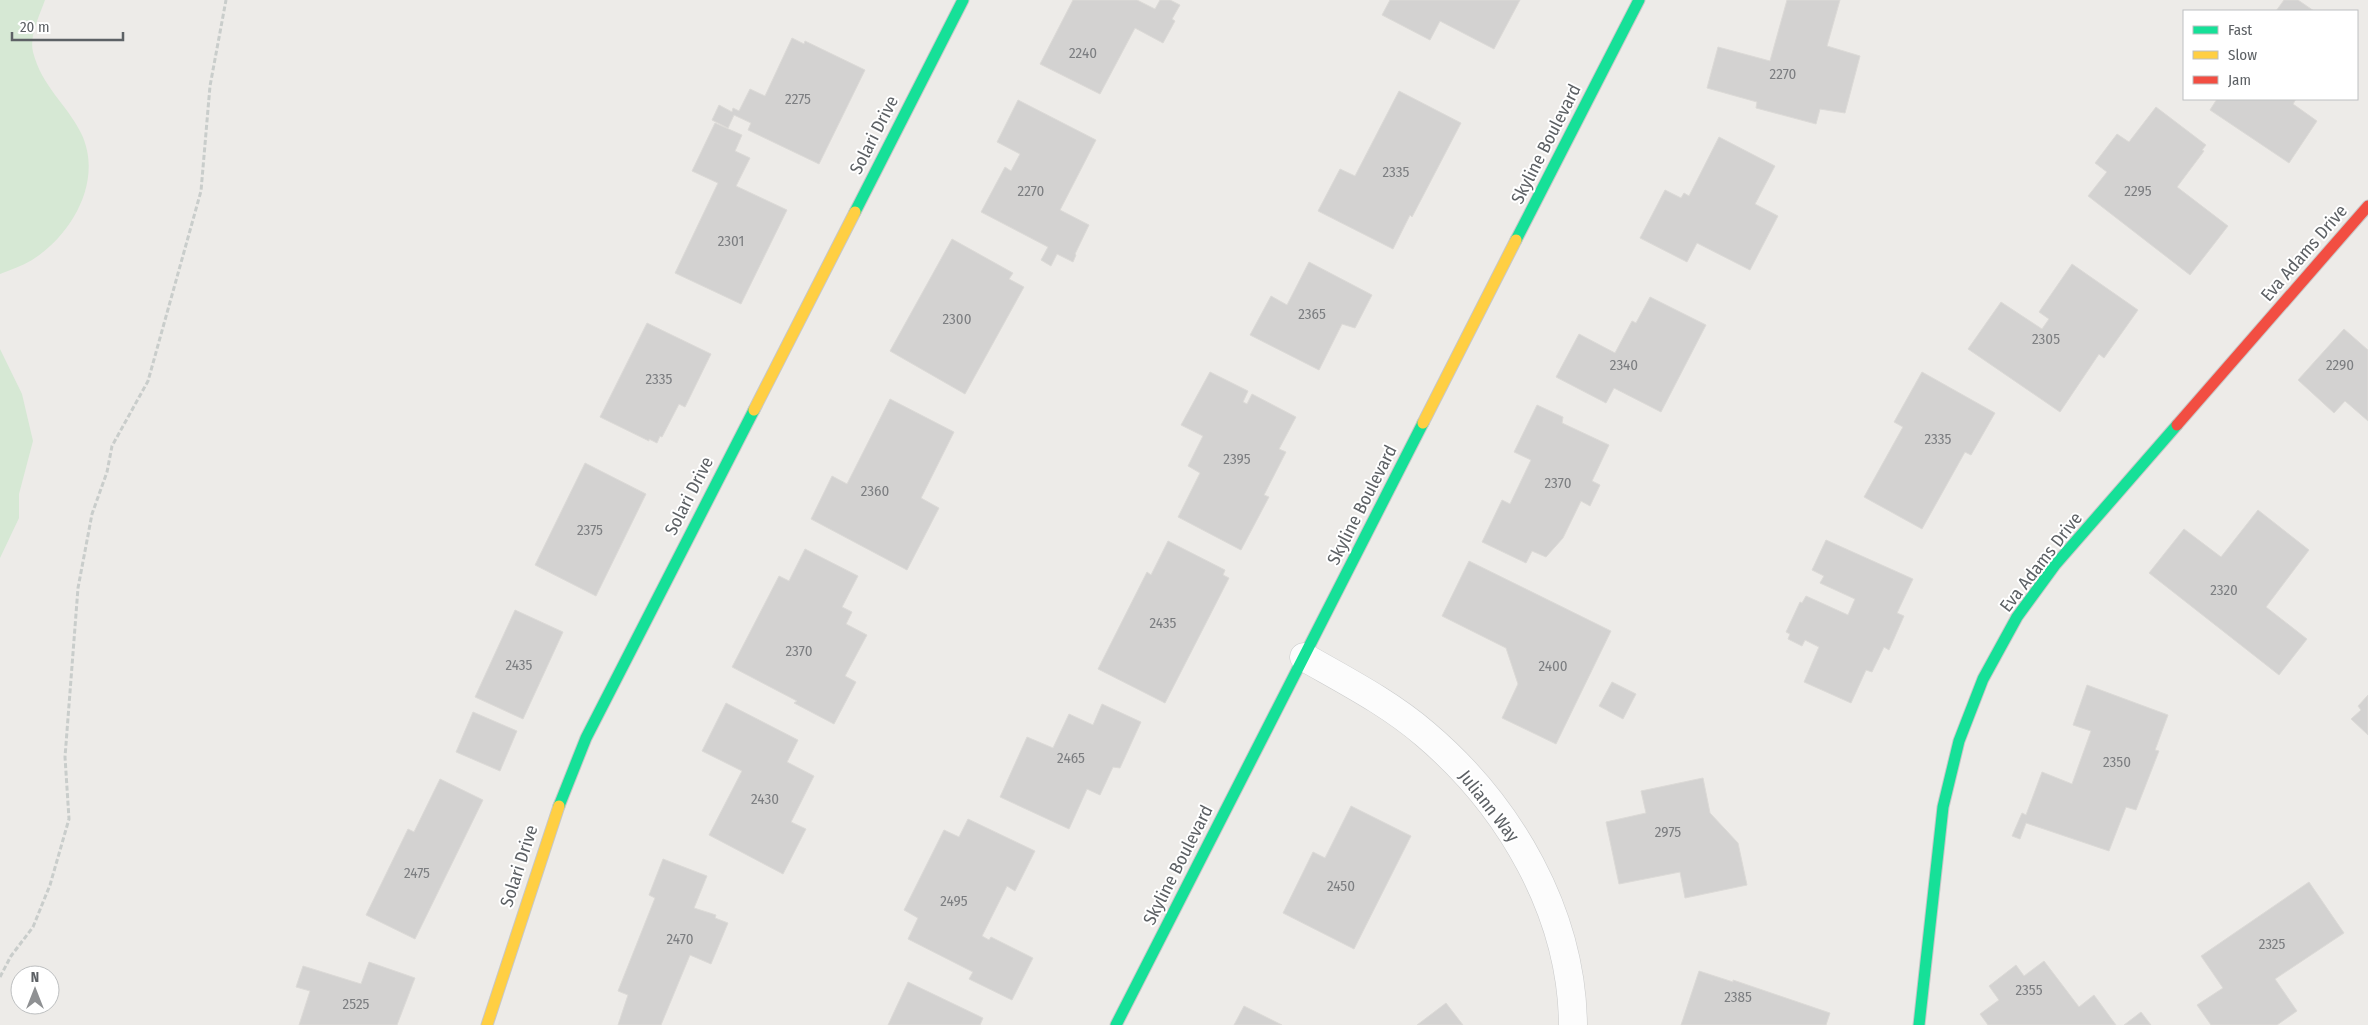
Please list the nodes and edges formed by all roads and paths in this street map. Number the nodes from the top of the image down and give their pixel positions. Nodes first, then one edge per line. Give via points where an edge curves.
1 (226, 0) edge
2 (963, 0) edge
3 (1639, 0) edge
4 (2368, 206) edge
5 (1304, 657) junction
6 (0, 977) edge
7 (487, 1025) edge
8 (1116, 1025) edge
9 (1573, 1025) edge
10 (1919, 1025) edge

1 - 6 path via 210,86 200,191 148,381 112,446 107,472 92,514 78,588 65,757 68,820 50,885 33,927
2 - 7 street, Solari Drive via 586,738 536,866
3 - 5 street, Skyline Boulevard
4 - 10 street, Eva Adams Drive via 2055,565 2017,617 1983,679 1959,741 1943,806
5 - 8 street, Skyline Boulevard
5 - 9 street, Juliann Way via 1375,697 1425,734 1471,778 1513,834 1546,895 1563,943

